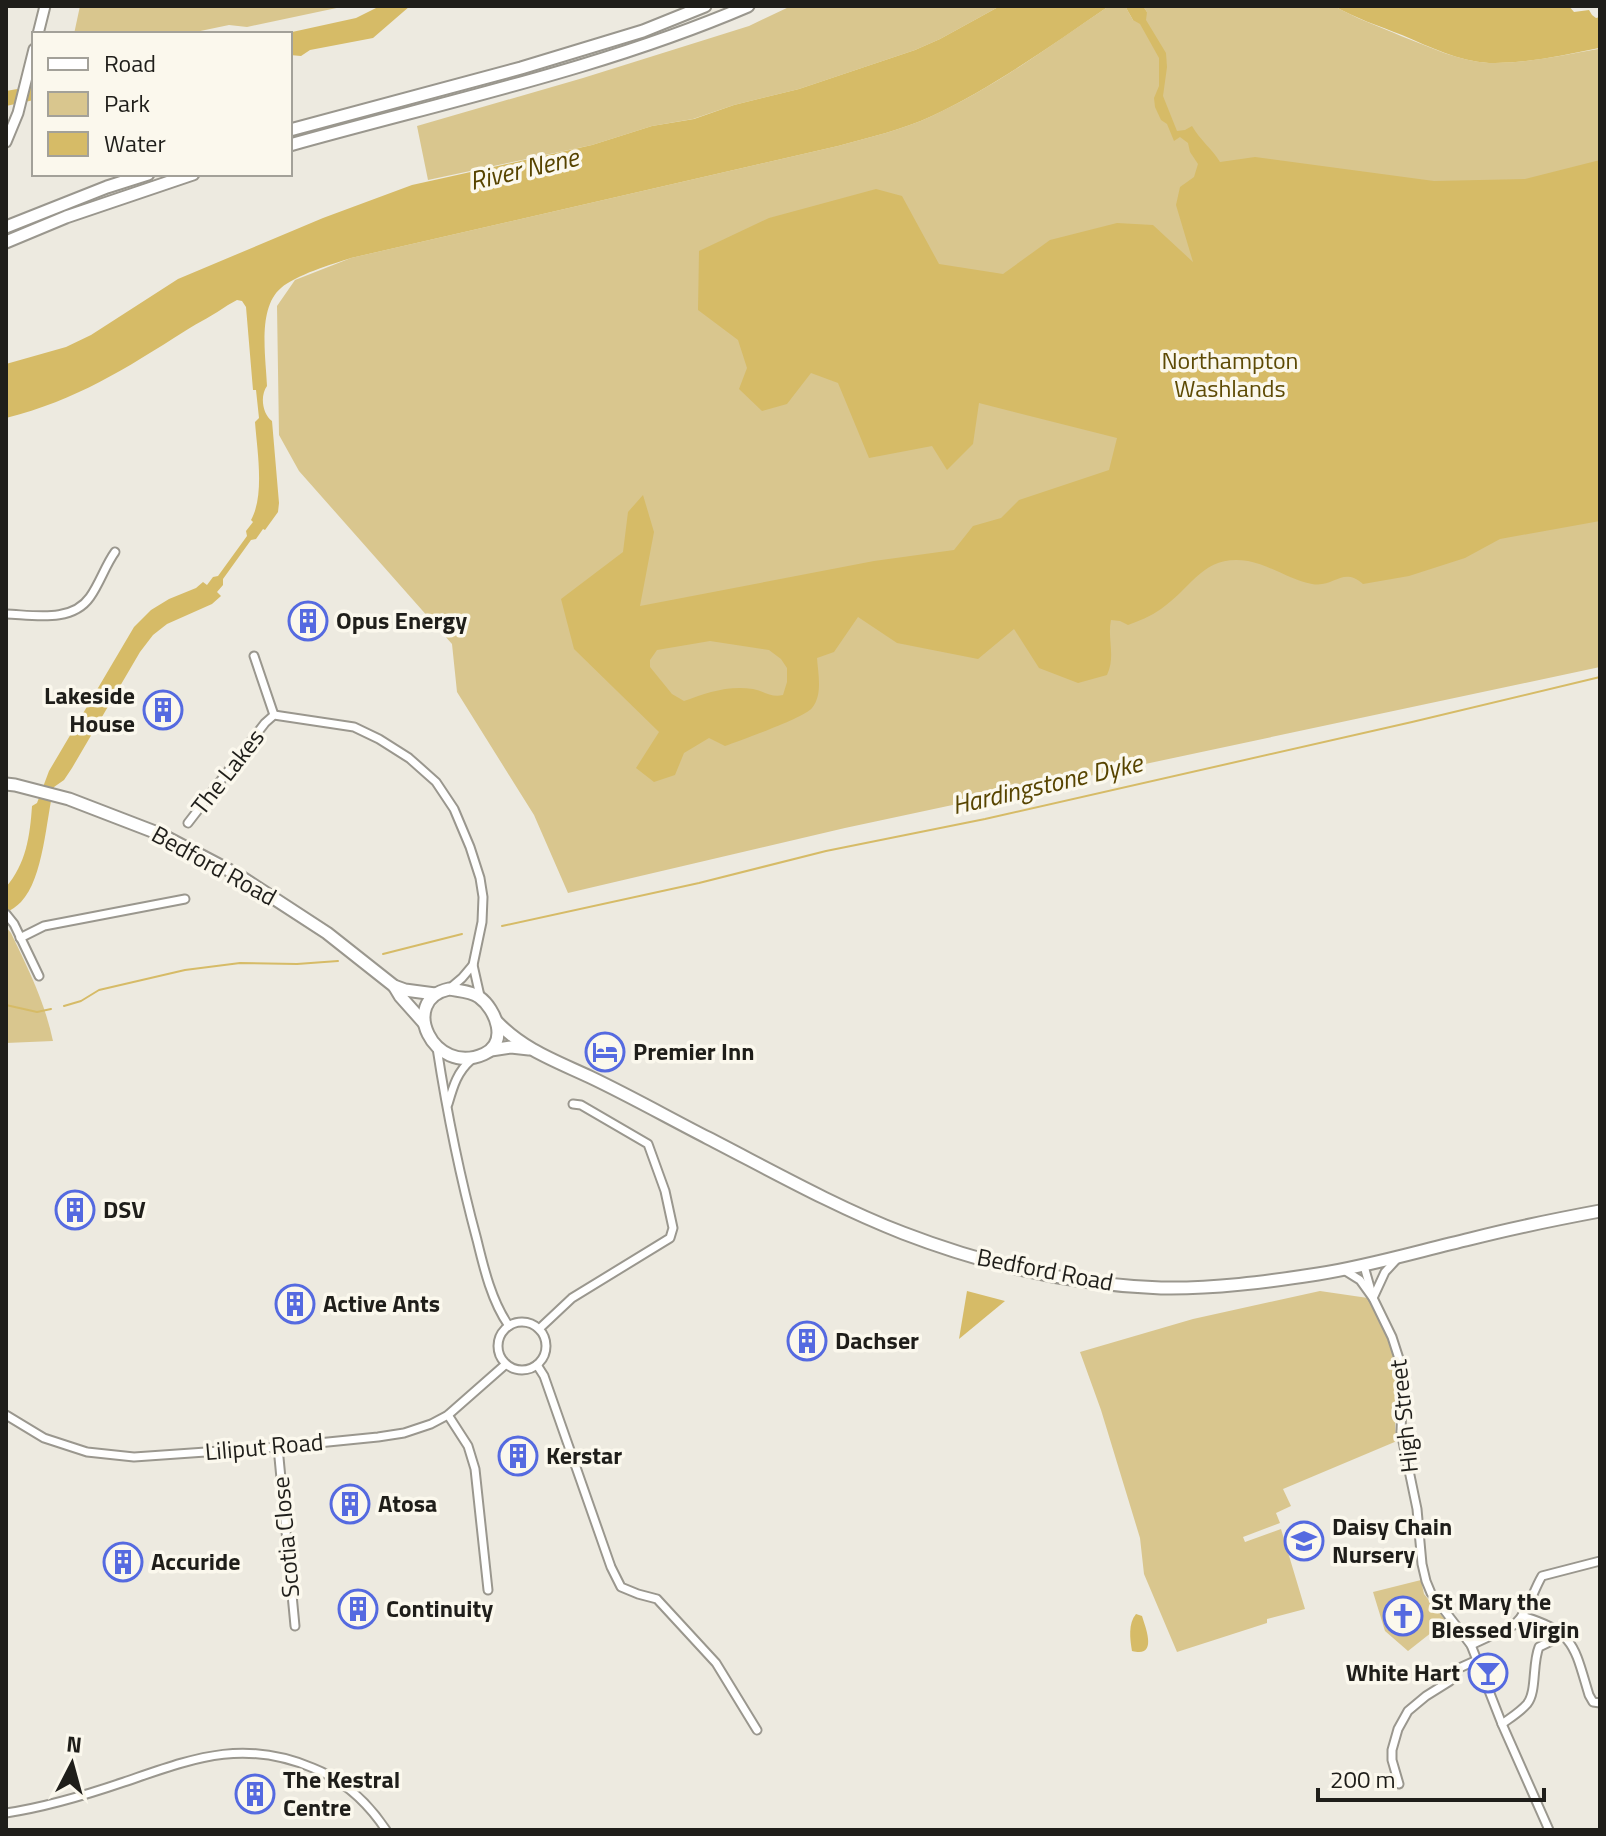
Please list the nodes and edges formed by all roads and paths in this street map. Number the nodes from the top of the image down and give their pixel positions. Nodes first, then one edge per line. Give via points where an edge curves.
1 (45, 6) edge
2 (705, 6) edge
3 (748, 6) edge
4 (38, 32) edge
5 (32, 57) edge
6 (292, 129) edge
7 (6, 142) edge
8 (292, 144) edge
9 (142, 176) edge
10 (187, 176) edge
11 (6, 227) edge
12 (6, 242) edge
13 (115, 552) dead end
14 (6, 614) edge
15 (254, 656) dead end
16 (274, 715) junction
17 (9, 783) edge
18 (188, 823) dead end
19 (185, 899) dead end
20 (6, 914) edge
21 (20, 938) junction
22 (473, 965) junction
23 (39, 976) dead end
24 (394, 986) junction
25 (449, 989) junction
26 (435, 994) junction
27 (480, 997) junction
28 (497, 1022) junction
29 (424, 1023) junction
30 (437, 1048) junction
31 (529, 1049) junction
32 (489, 1051) junction
33 (474, 1057) junction
34 (573, 1104) dead end
35 (448, 1107) junction
36 (1600, 1211) edge
37 (1399, 1257) junction
38 (1364, 1266) junction
39 (1343, 1269) junction
40 (1373, 1298) junction
41 (509, 1326) junction
42 (539, 1329) junction
43 (506, 1364) junction
44 (537, 1365) junction
45 (6, 1415) edge
46 (448, 1415) junction
47 (278, 1447) junction
48 (1600, 1561) edge
49 (488, 1590) dead end
50 (1522, 1616) junction
51 (295, 1626) dead end
52 (1564, 1635) junction
53 (1471, 1645) junction
54 (1477, 1660) junction
55 (1600, 1703) edge
56 (1502, 1724) junction
57 (757, 1730) dead end
58 (1399, 1784) dead end
59 (6, 1813) edge
60 (1548, 1829) edge
61 (386, 1830) edge

1 - 4 main road
2 - 6 highway via 521,68
3 - 8 highway via 649,44
5 - 7 main road
9 - 11 highway
10 - 12 highway
13 - 14 street via 81,609 55,615
15 - 16 street
16 - 18 street, The Lakes
16 - 22 street, The Lakes via 354,727 409,758 436,782 454,809 480,878 483,908
17 - 24 highway, Bedford Road via 69,799 160,834 238,875 327,933
19 - 21 street via 44,926
20 - 21 street
21 - 23 street
22 - 25 street
22 - 27 street, The Lakes
24 - 26 highway, Bedford Road
24 - 29 highway, Bedford Road
25 - 26 highway
25 - 27 highway
26 - 29 highway
27 - 28 highway
28 - 31 highway, Bedford Road
28 - 32 highway via 497,1039
29 - 30 highway
30 - 33 highway
30 - 35 street
31 - 32 highway, Bedford Road
31 - 39 highway, Bedford Road via 902,1233 1011,1267 1100,1284 1163,1288
32 - 33 highway
33 - 35 street via 459,1073
34 - 42 street via 648,1144 673,1228 670,1238 572,1298
35 - 41 street via 482,1259
36 - 37 highway, Bedford Road
37 - 38 highway, Bedford Road
37 - 40 street
38 - 39 highway, Bedford Road
38 - 40 street, High Street
39 - 40 street
40 - 53 street, High Street via 1403,1371 1401,1432 1426,1581
41 - 42 street via 523,1322
41 - 43 street via 498,1344
42 - 44 street via 546,1346
43 - 44 street via 525,1370
43 - 46 street, Liliput Road
44 - 57 street via 621,1587 657,1599 716,1663
45 - 47 street, Liliput Road via 44,1438 87,1452 134,1457
46 - 47 street, Liliput Road via 404,1433
46 - 49 street via 468,1446 475,1469
47 - 51 street, Scotia Close
48 - 50 street via 1542,1576
50 - 52 street
50 - 53 street
52 - 55 street via 1589,1695
52 - 56 street via 1541,1645 1529,1702
53 - 54 street, High Street
54 - 56 street, High Street
54 - 58 street via 1457,1669 1450,1681 1408,1711 1392,1750
56 - 60 street, High Street
59 - 61 street via 85,1795 183,1762 249,1752 300,1762 341,1783

